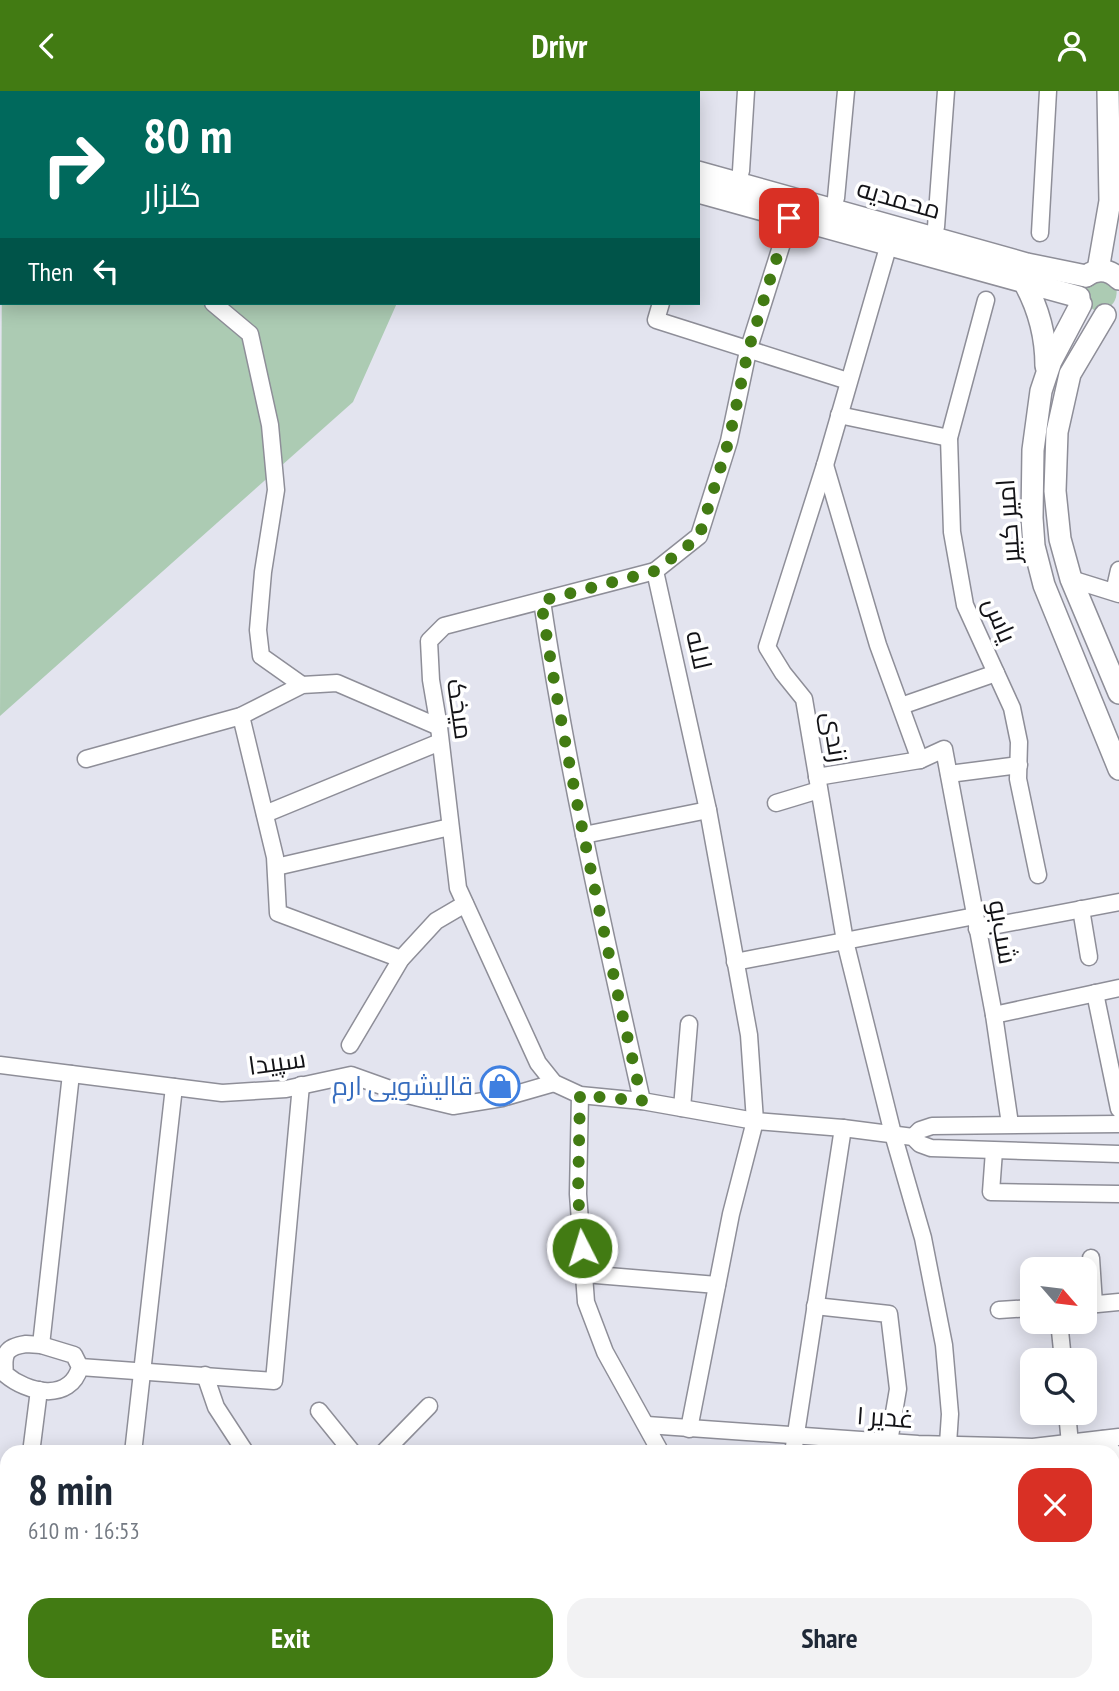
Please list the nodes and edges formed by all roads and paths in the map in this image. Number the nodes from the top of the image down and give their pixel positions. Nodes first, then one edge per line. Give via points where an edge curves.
1 (746, 91) edge
2 (846, 91) edge
3 (946, 91) edge
4 (1048, 91) edge
5 (1108, 91) edge
6 (741, 171) dead end
7 (700, 173) edge
8 (700, 193) edge
9 (836, 198) dead end
10 (789, 218) junction
11 (936, 226) dead end
12 (1040, 233) dead end
13 (889, 244) junction
14 (1092, 273) junction
15 (1119, 279) edge
16 (1024, 282) junction
17 (986, 300) dead end
18 (1080, 301) junction
19 (215, 305) edge
20 (660, 305) edge
21 (1114, 312) edge
22 (748, 351) junction
23 (1045, 376) junction
24 (848, 381) junction
25 (839, 415) junction
26 (948, 438) junction
27 (825, 465) junction
28 (1119, 570) edge
29 (655, 571) junction
30 (1071, 579) junction
31 (1116, 593) edge
32 (541, 601) junction
33 (996, 673) junction
34 (302, 685) junction
35 (1119, 693) edge
36 (901, 706) junction
37 (240, 716) junction
38 (439, 735) junction
39 (86, 759) dead end
40 (920, 760) junction
41 (1019, 765) junction
42 (1119, 769) edge
43 (949, 774) junction
44 (818, 784) junction
45 (776, 803) dead end
46 (708, 810) junction
47 (265, 814) junction
48 (450, 827) junction
49 (584, 835) junction
50 (276, 867) junction
51 (1038, 875) dead end
52 (1119, 902) edge
53 (465, 904) junction
54 (1081, 909) junction
55 (976, 922) junction
56 (845, 941) junction
57 (1089, 957) dead end
58 (401, 959) junction
59 (736, 962) junction
60 (1119, 988) edge
61 (1095, 993) junction
62 (994, 1015) junction
63 (689, 1024) dead end
64 (350, 1045) dead end
65 (0, 1065) edge
66 (71, 1074) junction
67 (554, 1083) junction
68 (301, 1085) junction
69 (174, 1087) junction
70 (580, 1095) junction
71 (642, 1101) junction
72 (682, 1108) junction
73 (1119, 1109) edge
74 (755, 1121) junction
75 (1119, 1124) edge
76 (1010, 1125) junction
77 (843, 1128) junction
78 (893, 1134) junction
79 (914, 1137) junction
80 (994, 1151) junction
81 (1119, 1154) edge
82 (1119, 1194) edge
83 (584, 1275) junction
84 (717, 1285) junction
85 (1119, 1302) edge
86 (1097, 1304) edge
87 (815, 1306) junction
88 (1020, 1309) edge
89 (999, 1310) dead end
90 (41, 1345) junction
91 (2, 1362) edge
92 (80, 1367) junction
93 (142, 1371) junction
94 (205, 1375) junction
95 (39, 1390) junction
96 (429, 1406) dead end
97 (319, 1411) dead end
98 (647, 1425) junction
99 (1069, 1425) edge
100 (689, 1429) junction
101 (796, 1435) junction
102 (1111, 1438) edge
103 (889, 1442) junction
104 (948, 1444) junction
105 (1070, 1444) junction
106 (32, 1445) edge
107 (134, 1445) edge
108 (241, 1445) edge
109 (347, 1445) edge
110 (391, 1445) edge
111 (657, 1445) edge
112 (794, 1445) edge
113 (904, 1445) edge
114 (940, 1445) edge
115 (957, 1445) edge
116 (1065, 1445) edge

1 - 6 street
2 - 9 street
3 - 11 street
4 - 12 street
5 - 14 street, امیر کبیر via 1110,201
7 - 14 street, محمدیه via 1027,264
8 - 10 street, محمدیه
10 - 13 street, محمدیه
10 - 22 street
13 - 16 street, محمدیه
13 - 24 street, زندی
14 - 15 street, محمدیه via 1110,271
14 - 18 street, امیر کبیر via 1081,282
16 - 18 street, محمدیه
16 - 23 street via 1044,334
17 - 26 street, یاس
18 - 21 street, محمدیه via 1089,312
18 - 23 street, امیر کبیر
19 - 34 street via 250,334 270,425 276,491 262,584 261,656
20 - 22 street via 656,320
21 - 30 street via 1070,374 1057,432 1056,501
22 - 24 street
22 - 29 street via 729,440 699,537
23 - 42 street, امیر کبیر via 1033,450 1034,546 1044,585
24 - 25 street, زندی
25 - 26 street
25 - 27 street, زندی
26 - 33 street, یاس via 952,532 965,605
27 - 36 street via 878,645
27 - 44 street, زندی via 766,647 804,699
28 - 31 street
29 - 32 street, میخک
29 - 46 street, لاله
30 - 31 street
30 - 35 street
32 - 38 street, میخک via 444,626 429,642
32 - 49 street
33 - 36 street
33 - 41 street, یاس via 1012,708
34 - 37 street
34 - 38 street via 337,683
36 - 40 street
37 - 39 street
37 - 47 street
38 - 47 street
38 - 48 street, میخک
40 - 43 street, شب‌بو via 944,749
40 - 44 street
41 - 43 street
41 - 51 street, یاس
43 - 55 street, شب‌بو
44 - 45 street
44 - 56 street, زندی
46 - 49 street
46 - 59 street, لاله
47 - 50 street
48 - 50 street
48 - 53 street, میخک via 457,888
49 - 71 street
50 - 58 street via 278,913
52 - 54 street
53 - 58 street via 436,921
53 - 67 street, میخک via 538,1063
54 - 55 street
54 - 57 street
55 - 56 street
55 - 62 street, شب‌بو
56 - 59 street
56 - 78 street, زندی
58 - 64 street
59 - 74 street, لاله via 749,1035
60 - 61 street
61 - 62 street
61 - 73 street
62 - 76 street, شب‌بو
63 - 72 street
65 - 66 street, سپیدا
66 - 69 street, سپیدا
66 - 90 street
67 - 68 street, سپیدا via 453,1106 351,1075
67 - 70 street
68 - 69 street, سپیدا via 222,1093
68 - 94 street via 274,1381
69 - 93 street
70 - 71 street
70 - 83 street via 578,1194
71 - 72 street
72 - 74 street
74 - 77 street
74 - 84 street, لاله
75 - 76 street
76 - 79 street via 932,1125
77 - 78 street
77 - 87 street
78 - 79 street
78 - 104 street, زندی via 923,1238 944,1345
79 - 80 street via 931,1148
80 - 81 street
80 - 82 street via 991,1192
83 - 84 street
83 - 98 street via 586,1302 605,1352
84 - 100 street, لاله
85 - 86 street
87 - 101 street
87 - 103 street via 888,1314 898,1389
88 - 89 street
90 - 91 street via 13,1346
90 - 92 street via 74,1355
91 - 95 street via 13,1381
92 - 93 street
92 - 95 street via 67,1388
93 - 94 street
93 - 107 street
94 - 108 street via 216,1407
95 - 106 street
96 - 110 street
97 - 109 street
98 - 100 street, غدیر ۱
98 - 111 street
99 - 105 street
100 - 101 street, غدیر ۱
101 - 103 street, غدیر ۱
101 - 112 street
102 - 105 street, غدیر ۱
103 - 113 street, غدیر ۱
104 - 114 street, غدیر ۱
104 - 115 street, غدیر ۱
105 - 116 street, غدیر ۱

